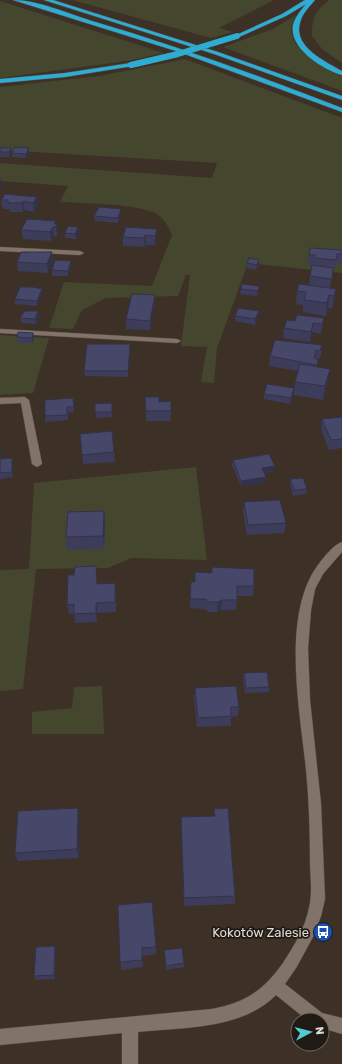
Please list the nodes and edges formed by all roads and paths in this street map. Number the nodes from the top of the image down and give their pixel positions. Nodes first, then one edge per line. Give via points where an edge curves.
1 (16, 0) edge
2 (47, 0) edge
3 (308, 0) edge
4 (312, 0) edge
5 (342, 73) edge
6 (0, 81) edge
7 (342, 98) edge
8 (342, 110) edge
9 (0, 249) edge
10 (80, 253) dead end
11 (0, 331) edge
12 (177, 341) dead end
13 (0, 401) edge
14 (37, 464) dead end
15 (342, 546) edge
16 (275, 985) junction
17 (130, 1026) junction
18 (342, 1026) edge
19 (0, 1037) edge
20 (130, 1064) edge

1 - 8 highway via 168,46
2 - 7 highway via 216,53
3 - 6 highway, bridge via 284,15 237,36 178,54 130,65 65,75
4 - 5 highway via 299,18 296,33 312,55
9 - 10 street
11 - 12 street
13 - 14 street via 25,400
15 - 16 street via 315,577 309,591 301,658 317,822 318,900 312,924 301,946
16 - 17 street via 256,1003 234,1013
16 - 18 street via 318,1019
17 - 19 street
17 - 20 street

